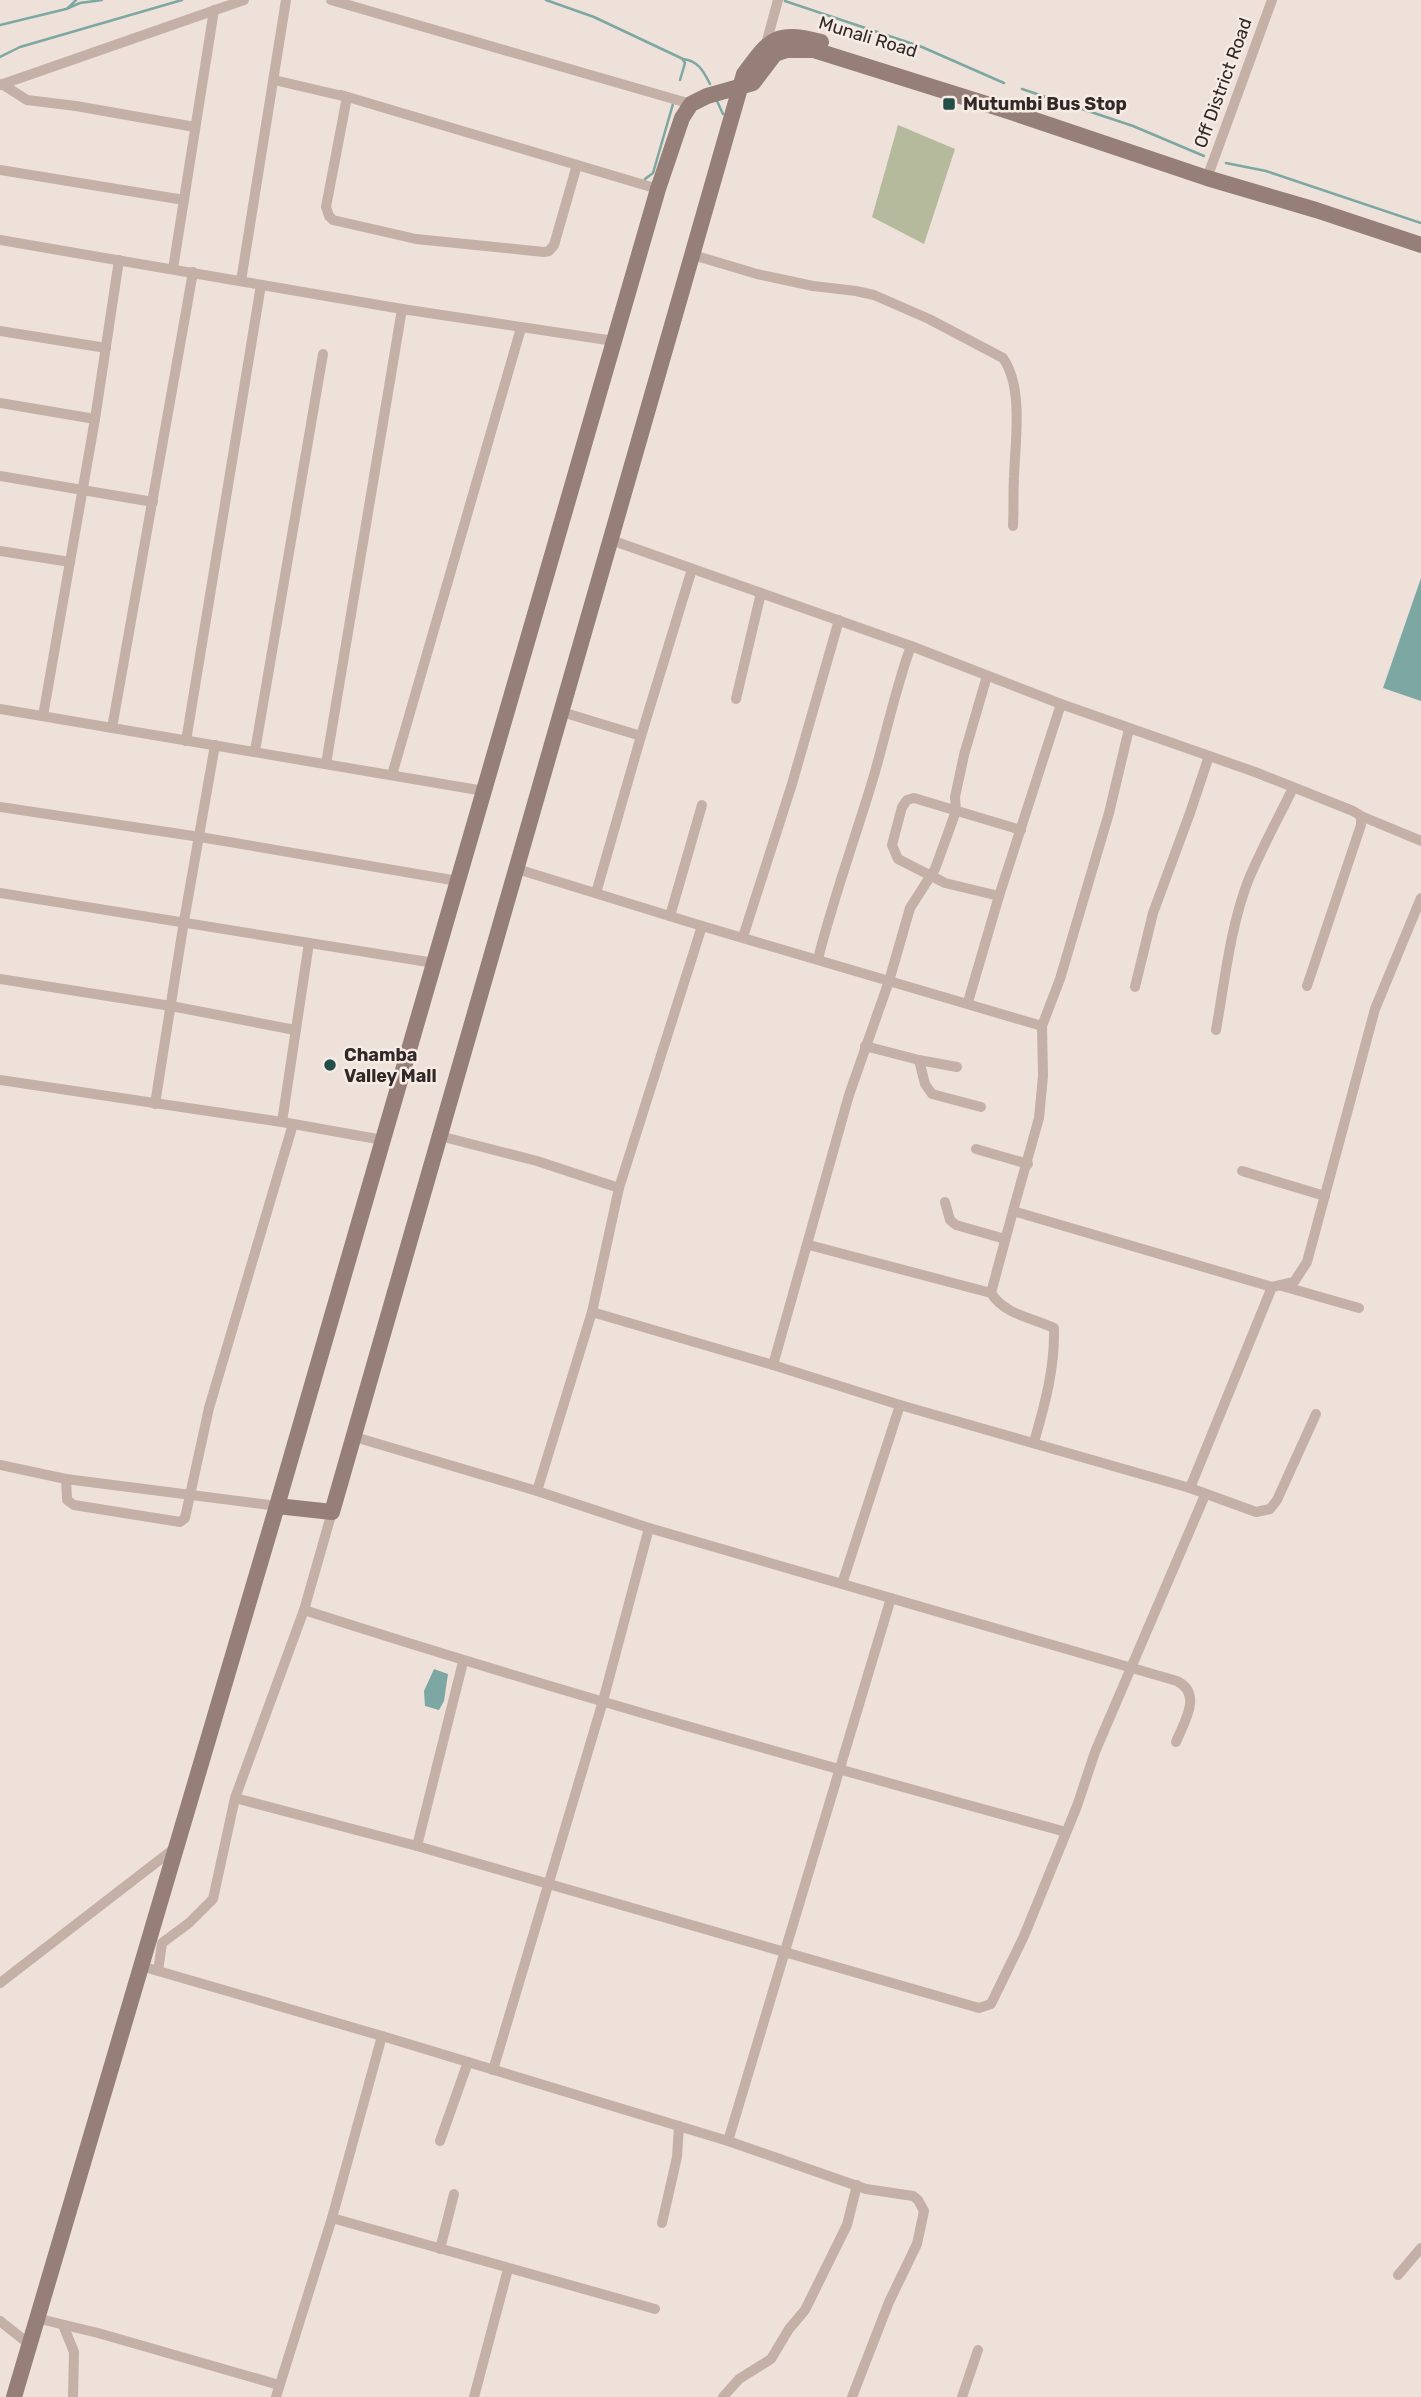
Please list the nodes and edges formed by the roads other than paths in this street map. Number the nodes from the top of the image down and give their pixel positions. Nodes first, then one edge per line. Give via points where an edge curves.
1 (244, 0) edge
2 (286, 0) edge
3 (331, 0) edge
4 (778, 0) edge
5 (1272, 0) edge
6 (214, 10) junction
7 (766, 44) junction
8 (274, 78) junction
9 (1, 84) edge
10 (739, 88) junction
11 (347, 97) junction
12 (691, 104) junction
13 (195, 127) junction
14 (577, 165) junction
15 (0, 170) edge
16 (1209, 173) junction
17 (658, 189) junction
18 (184, 200) junction
19 (1421, 238) edge
20 (0, 240) edge
21 (1421, 245) edge
22 (692, 255) junction
23 (119, 260) junction
24 (173, 269) junction
25 (193, 272) junction
26 (241, 281) junction
27 (261, 285) junction
28 (402, 309) junction
29 (521, 328) junction
30 (0, 331) edge
31 (614, 341) junction
32 (106, 348) junction
33 (323, 354) dead end
34 (0, 403) edge
35 (96, 419) junction
36 (0, 476) edge
37 (83, 489) junction
38 (153, 502) junction
39 (1013, 526) dead end
40 (611, 540) junction
41 (0, 551) edge
42 (70, 562) junction
43 (692, 569) junction
44 (761, 593) junction
45 (839, 620) junction
46 (911, 646) junction
47 (987, 676) junction
48 (736, 699) dead end
49 (1061, 704) junction
50 (0, 709) edge
51 (562, 712) junction
52 (43, 716) junction
53 (112, 728) junction
54 (1129, 729) junction
55 (641, 736) junction
56 (186, 741) junction
57 (215, 745) junction
58 (255, 751) junction
59 (1209, 756) junction
60 (326, 764) junction
61 (392, 775) junction
62 (1293, 788) junction
63 (484, 791) junction
64 (702, 805) dead end
65 (0, 807) edge
66 (956, 811) junction
67 (1361, 816) junction
68 (1021, 830) junction
69 (200, 837) junction
70 (1421, 841) edge
71 (517, 869) junction
72 (930, 877) junction
73 (458, 880) junction
74 (0, 893) edge
75 (596, 893) junction
76 (999, 896) junction
77 (1421, 898) edge
78 (670, 916) junction
79 (184, 921) junction
80 (702, 926) junction
81 (743, 937) junction
82 (309, 943) junction
83 (818, 959) junction
84 (434, 963) junction
85 (0, 979) edge
86 (889, 981) junction
87 (1307, 986) dead end
88 (1135, 987) dead end
89 (968, 1002) junction
90 (171, 1006) junction
91 (1042, 1026) junction
92 (295, 1030) junction
93 (1216, 1030) dead end
94 (865, 1046) junction
95 (919, 1060) junction
96 (957, 1067) dead end
97 (0, 1080) edge
98 (155, 1104) junction
99 (981, 1107) dead end
100 (288, 1124) junction
101 (440, 1136) junction
102 (383, 1140) junction
103 (976, 1149) dead end
104 (1028, 1164) junction
105 (1242, 1171) dead end
106 (619, 1188) junction
107 (1325, 1196) junction
108 (945, 1202) dead end
109 (1013, 1211) junction
110 (1005, 1239) junction
111 (809, 1245) junction
112 (1277, 1287) junction
113 (991, 1293) junction
114 (1359, 1308) dead end
115 (592, 1312) junction
116 (773, 1365) junction
117 (900, 1405) junction
118 (1316, 1414) dead end
119 (355, 1437) junction
120 (1034, 1442) junction
121 (0, 1465) edge
122 (66, 1479) junction
123 (1190, 1488) junction
124 (537, 1492) junction
125 (190, 1494) junction
126 (1205, 1494) junction
127 (276, 1506) junction
128 (332, 1513) junction
129 (649, 1528) junction
130 (842, 1584) junction
131 (891, 1598) junction
132 (304, 1610) junction
133 (463, 1661) junction
134 (1131, 1667) junction
135 (603, 1701) junction
136 (1176, 1742) dead end
137 (838, 1770) junction
138 (235, 1798) junction
139 (1066, 1832) junction
140 (417, 1846) junction
141 (175, 1848) junction
142 (549, 1884) junction
143 (784, 1952) junction
144 (141, 1966) junction
145 (158, 1971) junction
146 (0, 1983) edge
147 (382, 2036) junction
148 (468, 2062) junction
149 (493, 2070) junction
150 (679, 2126) junction
151 (440, 2141) dead end
152 (728, 2141) junction
153 (857, 2185) junction
154 (454, 2194) dead end
155 (332, 2218) junction
156 (662, 2223) dead end
157 (1421, 2248) edge
158 (440, 2249) junction
159 (508, 2269) junction
160 (1398, 2275) dead end
161 (655, 2309) dead end
162 (36, 2318) junction
163 (0, 2321) edge
164 (63, 2325) junction
165 (29, 2344) junction
166 (978, 2350) dead end
167 (279, 2385) junction
168 (14, 2397) edge
169 (73, 2397) edge
170 (276, 2397) edge
171 (474, 2397) edge
172 (723, 2397) edge
173 (852, 2397) edge
174 (962, 2397) edge

1 - 6 street
2 - 8 street
3 - 12 street
4 - 7 street
5 - 16 street, Off District Road
6 - 9 street
6 - 13 street
7 - 10 main road
7 - 16 main road, Munali Road via 789,37 818,41
8 - 11 street
8 - 26 street
9 - 13 street via 27,100
10 - 12 main road
10 - 16 main road, Munali Road via 753,83 775,54 814,50
10 - 22 main road
11 - 14 street
11 - 14 street via 326,206 333,220 416,239 549,251
12 - 17 main road
13 - 18 street
14 - 17 street
15 - 18 street
16 - 19 main road, Munali Road
16 - 21 main road, Munali Road
17 - 31 main road
18 - 24 street
20 - 23 street
22 - 39 street via 767,276 874,295 1003,358 1014,391 1017,429
22 - 40 main road
23 - 24 street
23 - 32 street
24 - 25 street
25 - 26 street
25 - 38 street
26 - 27 street
27 - 28 street
27 - 56 street
28 - 29 street
28 - 60 street
29 - 31 street
29 - 61 street
30 - 32 street
31 - 63 main road
32 - 35 street
33 - 58 street
34 - 35 street
35 - 37 street
36 - 37 street
37 - 38 street
37 - 42 street
38 - 53 street
40 - 43 street
40 - 51 main road
41 - 42 street
42 - 52 street
43 - 44 street
43 - 55 street
44 - 45 street
44 - 48 street
45 - 46 street
45 - 81 street
46 - 47 street
46 - 83 street
47 - 49 street
47 - 66 street via 964,755
49 - 54 street
49 - 68 street
50 - 52 street
51 - 55 street
51 - 71 main road
52 - 53 street
53 - 56 street
54 - 59 street
54 - 91 street via 1109,813
55 - 75 street
56 - 57 street
57 - 58 street
57 - 69 street
58 - 60 street
59 - 62 street
59 - 88 street via 1153,913
60 - 61 street
61 - 63 street
62 - 67 street
62 - 93 street via 1248,883 1235,926
63 - 73 main road
64 - 78 street
65 - 69 street
66 - 68 street
66 - 72 street
66 - 72 street via 914,798 902,807 893,852
67 - 70 street
67 - 87 street
68 - 76 street
69 - 73 street
69 - 79 street
71 - 75 street
71 - 101 main road
72 - 76 street
72 - 86 street via 910,908
73 - 84 main road
74 - 79 street
75 - 78 street
76 - 89 street
77 - 107 street via 1375,1009
78 - 80 street
79 - 82 street
79 - 90 street
80 - 81 street
80 - 106 street
81 - 83 street
82 - 84 street
82 - 92 street
83 - 86 street
84 - 102 main road
85 - 90 street
86 - 89 street
86 - 94 street
89 - 91 street
90 - 92 street
90 - 98 street
91 - 104 street via 1039,1118
92 - 100 street
94 - 95 street
94 - 111 street
95 - 96 street
95 - 99 street via 932,1094
97 - 98 street
98 - 100 street
100 - 102 street
100 - 125 street via 209,1408
101 - 106 street
101 - 119 main road
102 - 127 main road
103 - 104 street
104 - 109 street
105 - 107 street
106 - 115 street
107 - 112 street via 1307,1262 1294,1282
108 - 110 street via 956,1225
109 - 110 street
109 - 112 street
110 - 113 street
111 - 113 street
111 - 116 street
112 - 114 street
112 - 123 street
113 - 120 street via 1009,1312 1054,1328 1051,1383
115 - 116 street
115 - 124 street
116 - 117 street
117 - 120 street
117 - 130 street
118 - 126 street via 1270,1509 1256,1512
119 - 124 street
119 - 128 main road
120 - 123 street
121 - 122 street
122 - 125 street
122 - 125 street via 67,1500 74,1505 180,1522
123 - 126 street
124 - 129 street
125 - 127 street
126 - 134 street
127 - 128 main road
127 - 141 main road
128 - 132 street
129 - 130 street
129 - 135 street
130 - 131 street
131 - 134 street
131 - 137 street
132 - 133 street
132 - 138 street
133 - 135 street
133 - 140 street
134 - 136 street via 1187,1688 1191,1705
134 - 139 street
135 - 137 street
135 - 142 street
137 - 139 street
137 - 143 street
138 - 140 street
138 - 145 street via 213,1899 162,1943
139 - 143 street via 1000,1987 985,2007
140 - 142 street
141 - 144 main road
141 - 146 street
142 - 143 street
142 - 149 street
143 - 152 street
144 - 145 street
144 - 162 main road
145 - 147 street
147 - 148 street
147 - 155 street
148 - 149 street
148 - 151 street
149 - 150 street
150 - 152 street
150 - 156 street
152 - 153 street
153 - 172 street via 847,2225 805,2310 771,2359 739,2379
153 - 173 street via 874,2192 913,2196 924,2211 917,2244
154 - 158 street
155 - 158 street
155 - 167 street
157 - 160 street
158 - 159 street
159 - 161 street
159 - 171 street
162 - 164 street
162 - 165 main road
163 - 165 street
164 - 167 street
164 - 169 street via 74,2352
165 - 168 main road
166 - 174 street
167 - 170 street

